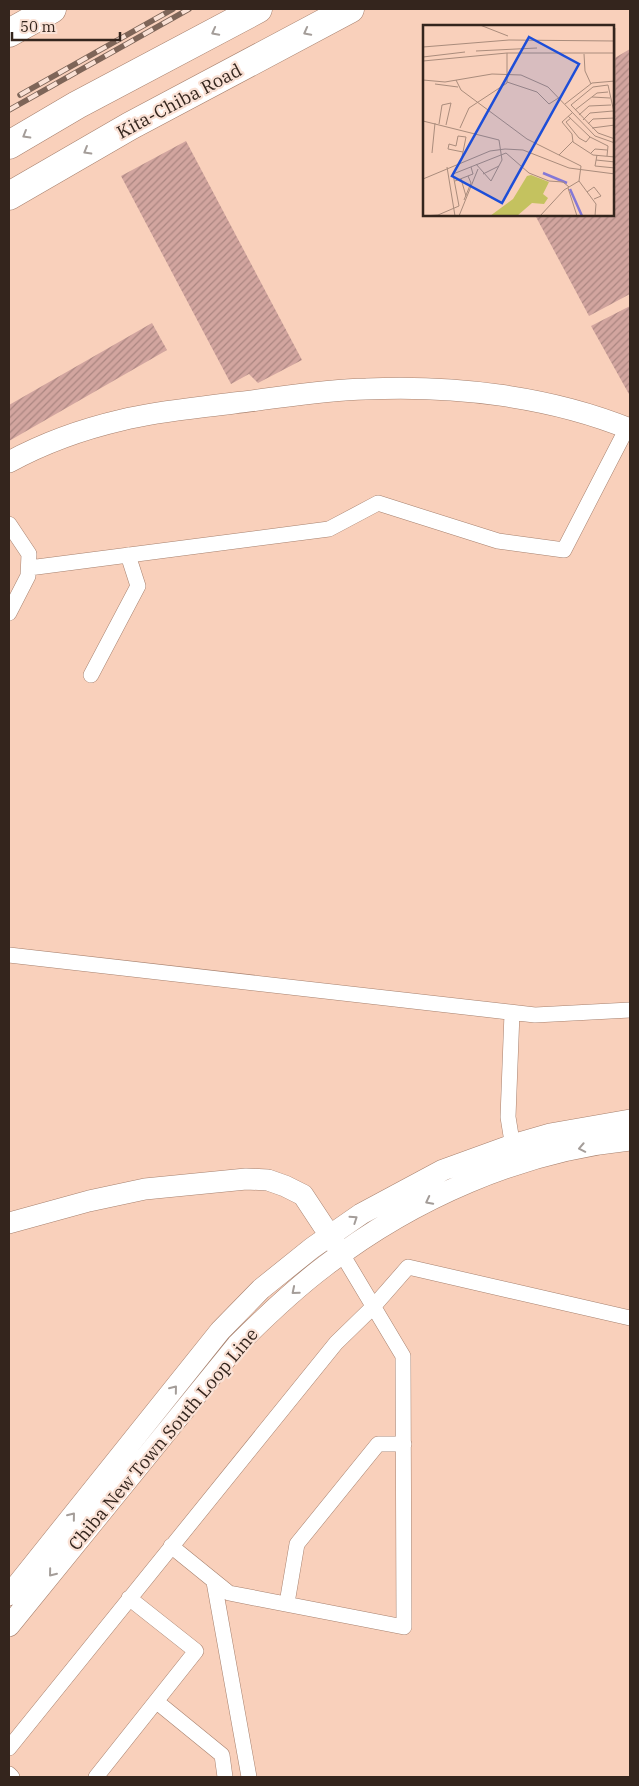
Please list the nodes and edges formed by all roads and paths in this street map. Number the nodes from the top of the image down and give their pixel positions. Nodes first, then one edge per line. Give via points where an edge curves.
1 (52, 9) edge
2 (258, 9) edge
3 (350, 9) edge
4 (9, 33) edge
5 (9, 145) edge
6 (9, 196) edge
7 (629, 428) edge
8 (9, 462) edge
9 (9, 524) edge
10 (128, 555) junction
11 (28, 568) junction
12 (9, 613) edge
13 (91, 675) dead end
14 (9, 955) edge
15 (630, 1010) edge
16 (512, 1013) junction
17 (630, 1120) edge
18 (630, 1140) edge
19 (515, 1155) junction
20 (9, 1223) edge
21 (330, 1236) junction
22 (342, 1254) junction
23 (373, 1307) junction
24 (630, 1318) edge
25 (404, 1444) junction
26 (171, 1546) junction
27 (214, 1582) junction
28 (9, 1595) edge
29 (129, 1598) junction
30 (287, 1604) junction
31 (9, 1626) edge
32 (156, 1702) junction
33 (9, 1748) edge
34 (9, 1774) edge
35 (104, 1774) edge
36 (12, 1777) edge
37 (225, 1777) edge
38 (249, 1777) edge

1 - 4 highway
2 -> 5 highway via 77,105
3 -> 6 highway, Kita-Chiba Road via 130,126
7 - 8 main road via 577,411 493,394 422,388 364,389 123,419 60,439
7 - 10 street via 564,550 498,541 378,503 329,528
9 - 11 street via 29,554
10 - 11 street
10 - 13 street via 138,586
11 - 12 street via 28,576
14 - 16 street
15 - 16 street via 535,1016
16 - 19 street via 508,1117
17 - 19 main road, Chiba New Town South Loop Line via 550,1134
18 -> 19 main road, Chiba New Town South Loop Line via 554,1153
21 -> 19 main road, Chiba New Town South Loop Line via 361,1214 443,1170
19 -> 22 main road, Chiba New Town South Loop Line via 420,1206
20 - 21 main road via 145,1189 246,1179 268,1180 303,1195
21 - 22 main road
28 -> 21 main road, Chiba New Town South Loop Line via 220,1331 261,1289
22 - 23 street
22 -> 31 main road, Chiba New Town South Loop Line via 276,1307 237,1344
23 - 24 street via 408,1267
23 - 25 street via 403,1356
23 - 26 street via 336,1343
25 - 30 street via 378,1444 297,1544
25 - 30 street via 404,1626
26 - 27 street
26 - 29 street
27 - 30 street via 229,1593
27 - 38 street
29 - 32 street via 196,1651
29 - 33 street
32 - 35 street
32 - 37 street via 222,1755
34 - 36 street

